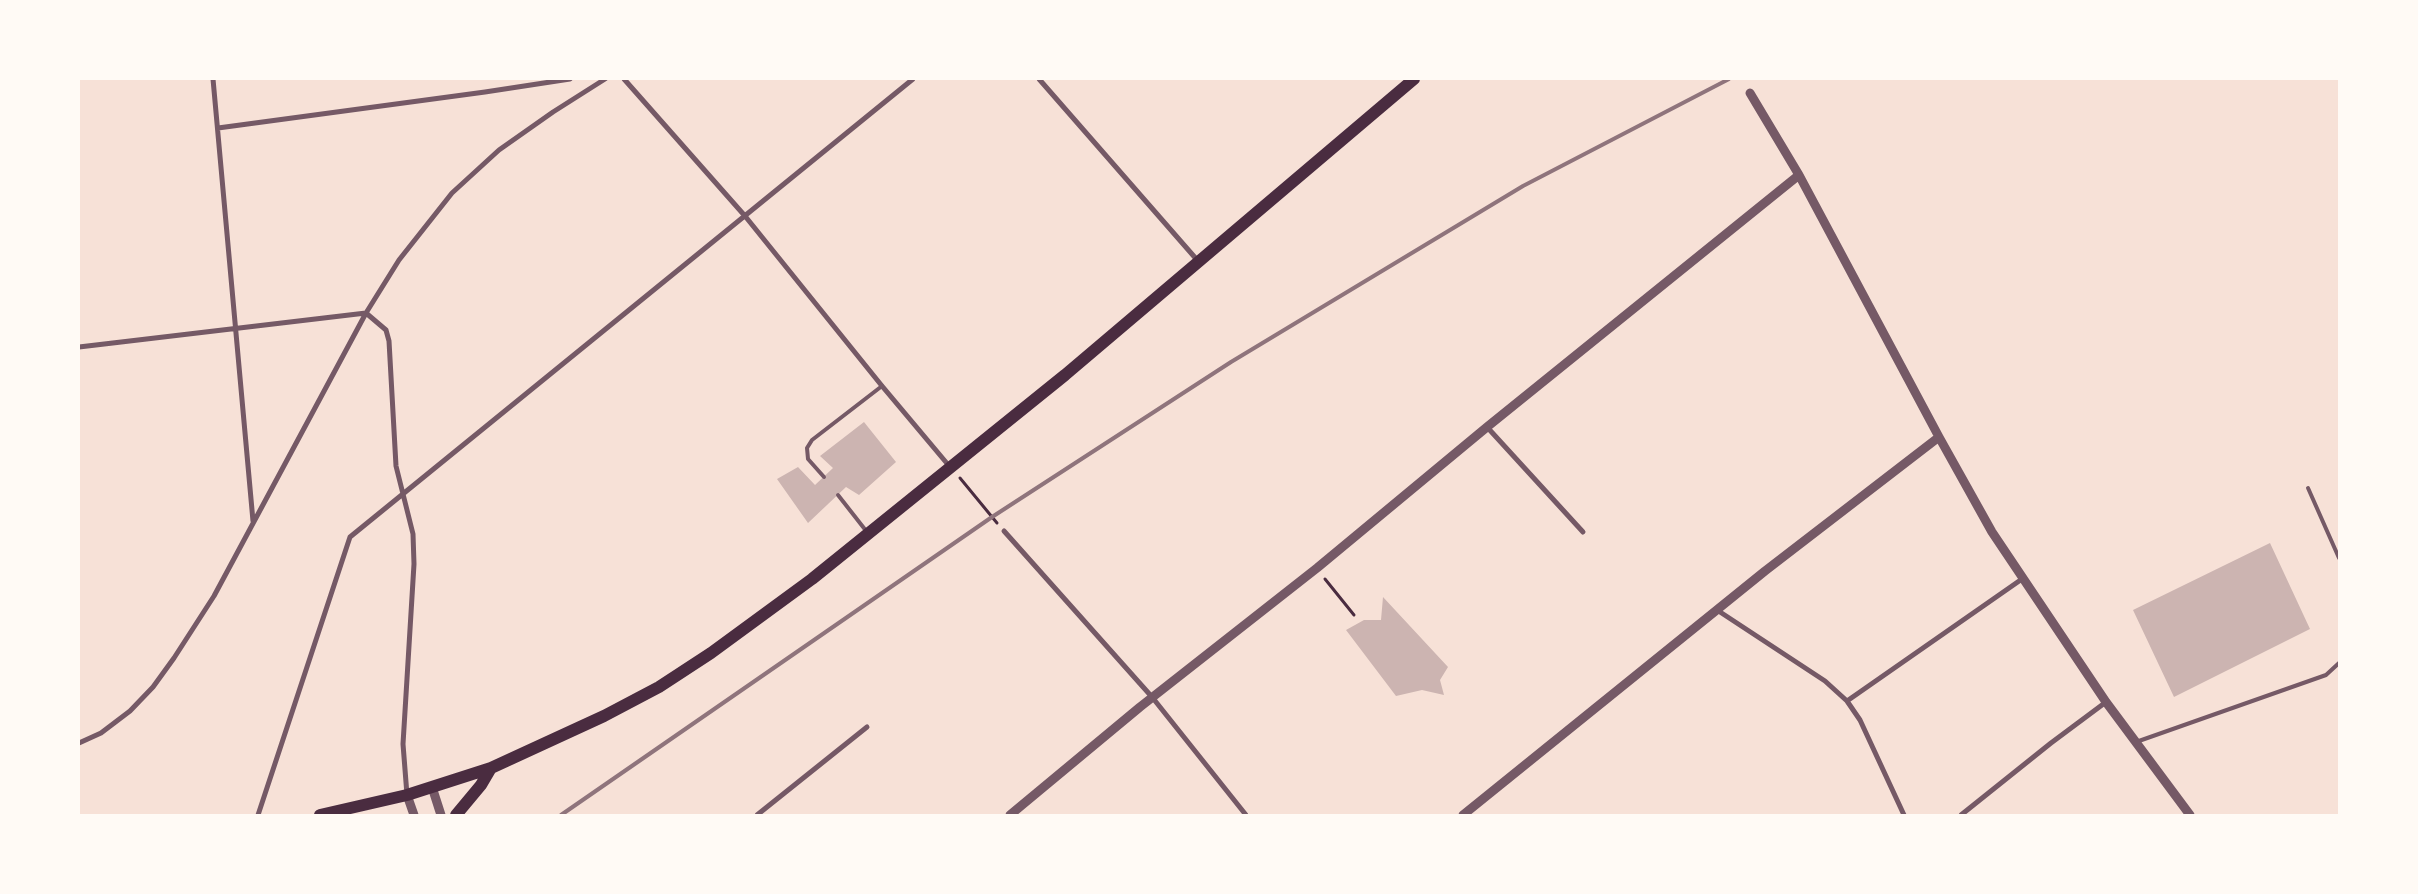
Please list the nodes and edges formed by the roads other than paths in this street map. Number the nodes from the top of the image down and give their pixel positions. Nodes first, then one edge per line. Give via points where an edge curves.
1 (213, 79) edge
2 (570, 79) edge
3 (605, 79) edge
4 (624, 79) edge
5 (912, 79) edge
6 (1040, 79) edge
7 (1414, 79) edge
8 (1750, 93) dead end
9 (218, 128) junction
10 (1799, 175) junction
11 (745, 216) junction
12 (1198, 261) junction
13 (366, 312) junction
14 (235, 329) junction
15 (79, 347) edge
16 (882, 386) junction
17 (1487, 427) junction
18 (1939, 437) junction
19 (951, 468) junction
20 (824, 477) dead end
21 (2308, 488) dead end
22 (403, 493) junction
23 (838, 495) dead end
24 (253, 523) junction
25 (1004, 531) road end
26 (1582, 532) dead end
27 (868, 534) junction
28 (2339, 558) edge
29 (2022, 579) junction
30 (1717, 610) junction
31 (2339, 663) edge
32 (1152, 697) junction
33 (1847, 701) junction
34 (2106, 702) junction
35 (866, 727) dead end
36 (2136, 742) junction
37 (79, 743) edge
38 (491, 768) junction
39 (432, 787) junction
40 (407, 795) junction
41 (258, 815) edge
42 (320, 815) edge
43 (414, 815) edge
44 (440, 815) edge
45 (456, 815) edge
46 (757, 815) edge
47 (1010, 815) edge
48 (1246, 815) edge
49 (1463, 815) edge
50 (1904, 815) edge
51 (1961, 815) edge
52 (2190, 815) edge

1 - 9 street
2 - 9 street
3 - 13 street via 499,150 452,193 399,260
4 - 11 street
5 - 11 street
6 - 12 street
7 - 12 main road
8 - 10 street
9 - 14 street
10 - 17 street
10 - 18 street
11 - 16 street
11 - 22 street
12 - 19 main road via 1065,376
13 - 14 street
13 - 22 street via 386,330 389,341 394,445
13 - 24 street
14 - 15 street
14 - 24 street
16 - 19 street
16 - 20 lane via 806,448 808,459
17 - 26 street
17 - 32 street via 1317,568
18 - 29 street
18 - 30 street
19 - 27 main road
21 - 28 lane
22 - 40 street via 413,534 414,564 404,744
22 - 41 street via 350,537
23 - 27 lane
24 - 37 street via 214,596 153,687 130,711 101,733
25 - 32 street
27 - 38 main road via 711,653 659,687
29 - 33 street
29 - 34 street
30 - 33 street via 1825,681
30 - 49 street
31 - 36 lane via 2326,675
32 - 47 street
32 - 48 street
33 - 50 street via 1860,720
34 - 36 street
34 - 51 street
35 - 46 street
36 - 52 street
38 - 39 main road
38 - 45 main road
39 - 40 main road
39 - 44 street
40 - 42 main road
40 - 43 street

